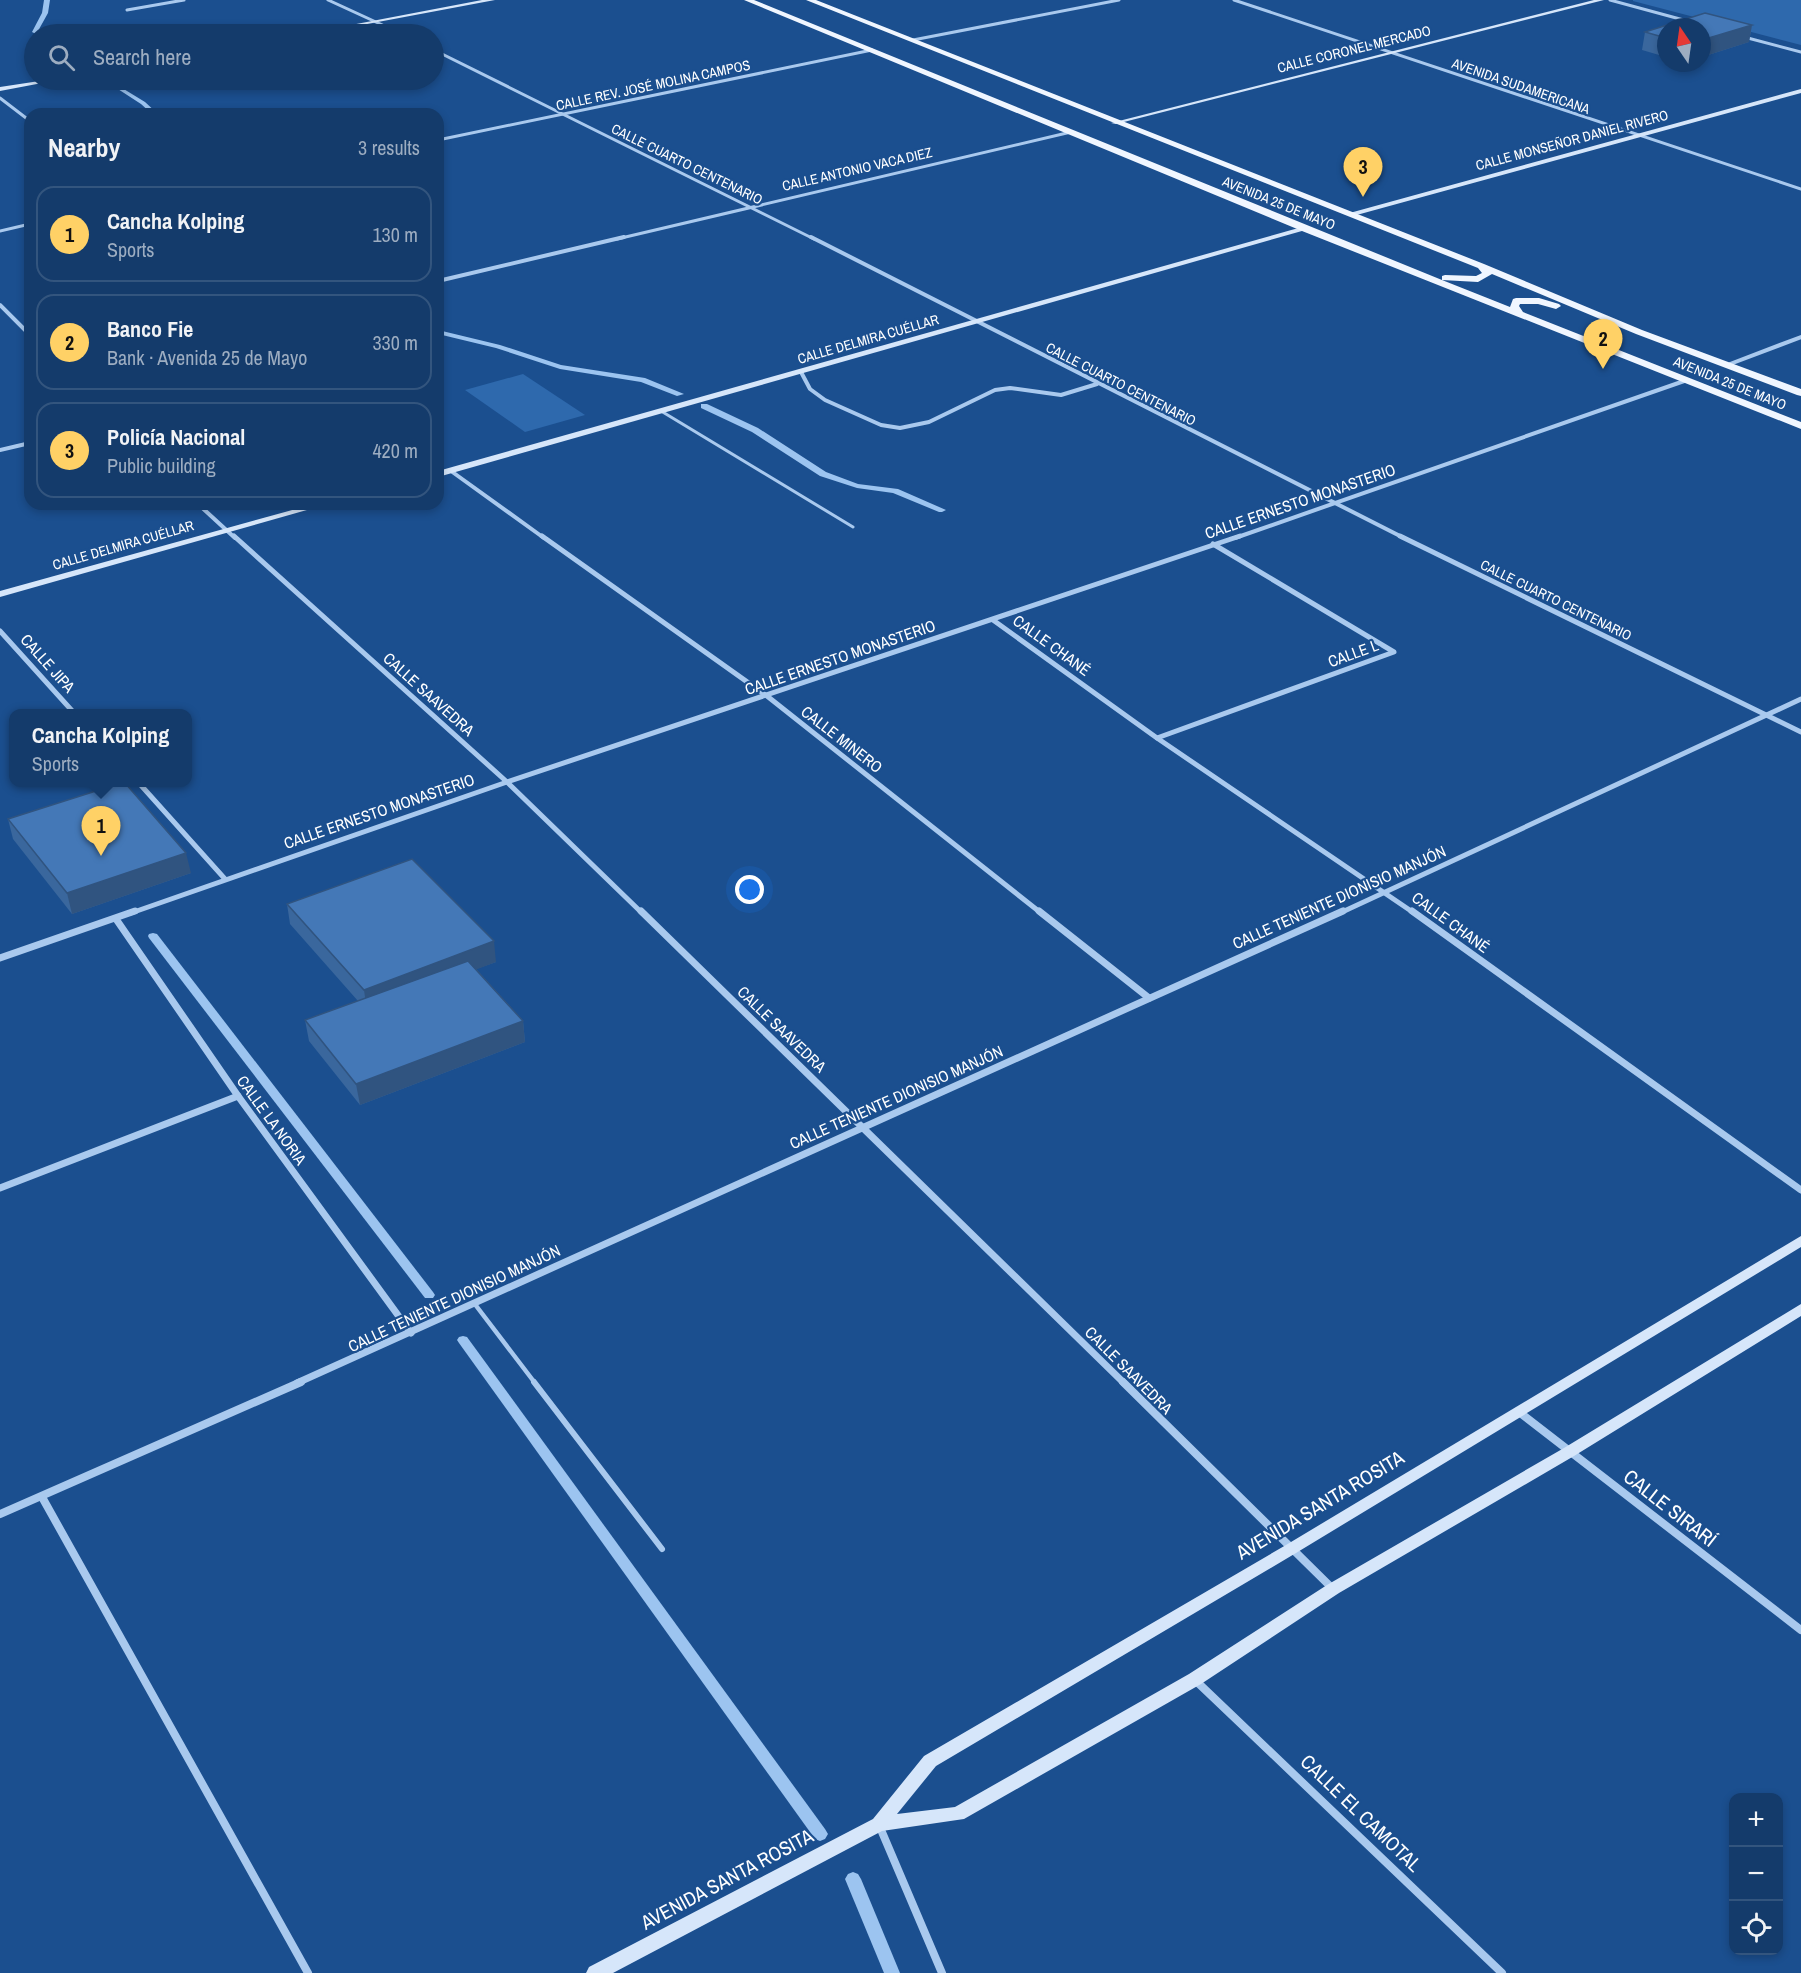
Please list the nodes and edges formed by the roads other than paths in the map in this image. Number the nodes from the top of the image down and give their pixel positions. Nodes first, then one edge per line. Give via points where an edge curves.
1 (184, 0) edge
2 (328, 0) edge
3 (492, 0) edge
4 (748, 0) edge
5 (810, 0) edge
6 (1119, 0) edge
7 (1234, 0) edge
8 (1601, 0) edge
9 (1610, 0) edge
10 (127, 10) dead end
11 (1675, 18) edge
12 (377, 22) junction
13 (365, 24) edge
14 (381, 24) edge
15 (1734, 34) edge
16 (913, 40) junction
17 (873, 50) junction
18 (1387, 52) junction
19 (1801, 52) edge
20 (444, 55) edge
21 (939, 77) junction
22 (965, 77) dead end
23 (992, 84) dead end
24 (24, 85) edge
25 (1024, 86) junction
26 (0, 89) edge
27 (1801, 91) edge
28 (0, 99) edge
29 (562, 115) junction
30 (24, 117) edge
31 (1114, 123) junction
32 (1071, 132) junction
33 (1634, 135) junction
34 (444, 139) edge
35 (1801, 189) edge
36 (750, 206) junction
37 (1350, 214) junction
38 (24, 225) edge
39 (1305, 229) junction
40 (0, 231) edge
41 (1481, 266) junction
42 (1422, 275) junction
43 (444, 280) edge
44 (0, 305) edge
45 (1519, 313) junction
46 (976, 323) junction
47 (24, 328) edge
48 (1639, 332) junction
49 (1801, 337) edge
50 (1730, 364) junction
51 (801, 372) junction
52 (1687, 379) junction
53 (1097, 384) junction
54 (1801, 393) edge
55 (661, 411) junction
56 (1801, 426) edge
57 (24, 444) edge
58 (0, 450) edge
59 (452, 471) junction
60 (444, 473) edge
61 (1335, 504) junction
62 (204, 510) edge
63 (301, 510) edge
64 (853, 527) dead end
65 (224, 530) junction
66 (1213, 544) junction
67 (0, 594) edge
68 (993, 620) junction
69 (0, 631) edge
70 (767, 696) junction
71 (1801, 699) edge
72 (70, 709) edge
73 (1765, 714) junction
74 (1801, 732) edge
75 (1157, 738) junction
76 (507, 782) junction
77 (142, 787) edge
78 (225, 879) junction
79 (1385, 892) junction
80 (116, 919) junction
81 (0, 958) edge
82 (1149, 998) junction
83 (238, 1096) junction
84 (864, 1126) junction
85 (0, 1188) edge
86 (1801, 1190) edge
87 (1801, 1241) edge
88 (474, 1303) junction
89 (1801, 1309) edge
90 (411, 1333) junction
91 (1519, 1412) junction
92 (1569, 1452) junction
93 (42, 1497) junction
94 (0, 1514) edge
95 (662, 1549) dead end
96 (1291, 1549) junction
97 (1333, 1589) junction
98 (1801, 1630) edge
99 (1195, 1679) junction
100 (879, 1824) junction
101 (308, 1973) edge
102 (595, 1973) edge
103 (942, 1973) edge
104 (1502, 1973) edge

1 - 10 street
2 - 12 street
3 - 12 main road
4 - 17 main road, AVENIDA 25 DE MAYO
5 - 16 main road, AVENIDA 25 DE MAYO
6 - 16 street
7 - 18 street, AVENIDA SUDAMERICANA
8 - 18 main road, CALLE CORONEL MERCADO
9 - 11 street
12 - 13 main road
12 - 14 street
15 - 19 street
16 - 25 main road, AVENIDA 25 DE MAYO via 977,71
17 - 21 main road, AVENIDA 25 DE MAYO
17 - 29 street, CALLE REV. JOSÉ MOLINA CAMPOS
18 - 31 main road, CALLE CORONEL MERCADO
18 - 33 street, AVENIDA SUDAMERICANA
20 - 29 street, CALLE CUARTO CENTENARIO
21 - 22 main road
21 - 32 main road, AVENIDA 25 DE MAYO via 980,90
23 - 25 main road
24 - 26 main road
25 - 31 main road, AVENIDA 25 DE MAYO
27 - 33 main road, CALLE MONSEÑOR DANIEL RIVERO
28 - 30 street
29 - 34 street, CALLE REV. JOSÉ MOLINA CAMPOS
29 - 36 street, CALLE CUARTO CENTENARIO
31 - 37 main road, AVENIDA 25 DE MAYO
32 - 36 street, CALLE ANTONIO VACA DIEZ
32 - 39 main road, AVENIDA 25 DE MAYO
33 - 35 street, AVENIDA SUDAMERICANA
33 - 37 main road, CALLE MONSEÑOR DANIEL RIVERO
36 - 43 street, CALLE ANTONIO VACA DIEZ
36 - 46 street, CALLE CUARTO CENTENARIO
37 - 41 main road, AVENIDA 25 DE MAYO
38 - 40 street
39 - 42 main road, AVENIDA 25 DE MAYO
39 - 46 main road, CALLE DELMIRA CUÉLLAR
41 - 42 main road via 1487,274 1478,279
41 - 48 main road, AVENIDA 25 DE MAYO
42 - 45 main road, AVENIDA 25 DE MAYO
44 - 47 street
45 - 48 main road via 1514,306 1516,301 1539,301
45 - 52 main road, AVENIDA 25 DE MAYO
46 - 51 main road, CALLE DELMIRA CUÉLLAR
46 - 53 street, CALLE CUARTO CENTENARIO
48 - 50 main road, AVENIDA 25 DE MAYO
49 - 50 street
50 - 54 main road, AVENIDA 25 DE MAYO
51 - 53 street via 810,389 825,400 881,425 900,428 929,422 994,390 1010,388 1061,395
51 - 55 main road, CALLE DELMIRA CUÉLLAR
52 - 56 main road, AVENIDA 25 DE MAYO
52 - 61 street, CALLE ERNESTO MONASTERIO
53 - 61 street, CALLE CUARTO CENTENARIO
55 - 59 main road, CALLE DELMIRA CUÉLLAR
55 - 64 lane
57 - 58 street
59 - 60 main road, CALLE DELMIRA CUÉLLAR
59 - 70 street, CALLE MINERO
61 - 66 street, CALLE ERNESTO MONASTERIO
61 - 73 street, CALLE CUARTO CENTENARIO
62 - 65 street, CALLE SAAVEDRA
63 - 65 main road, CALLE DELMIRA CUÉLLAR
65 - 67 main road, CALLE DELMIRA CUÉLLAR
65 - 76 street, CALLE SAAVEDRA
66 - 68 street, CALLE ERNESTO MONASTERIO
66 - 75 street, CALLE L via 1394,652
68 - 70 street, CALLE ERNESTO MONASTERIO
68 - 75 street, CALLE CHANÉ
69 - 72 street, CALLE JIPA
70 - 76 street, CALLE ERNESTO MONASTERIO
70 - 82 street, CALLE MINERO
71 - 73 street, CALLE TENIENTE DIONISIO MANJÓN
73 - 74 street, CALLE CUARTO CENTENARIO
73 - 79 street, CALLE TENIENTE DIONISIO MANJÓN
75 - 79 street, CALLE CHANÉ
76 - 78 street, CALLE ERNESTO MONASTERIO
76 - 84 street, CALLE SAAVEDRA
77 - 78 street
78 - 80 street, CALLE ERNESTO MONASTERIO
79 - 82 street, CALLE TENIENTE DIONISIO MANJÓN
79 - 86 street, CALLE CHANÉ
80 - 81 street, CALLE ERNESTO MONASTERIO
80 - 83 street, CALLE LA NORIA
82 - 84 street, CALLE TENIENTE DIONISIO MANJÓN
83 - 85 street
83 - 90 street, CALLE LA NORIA
84 - 88 street, CALLE TENIENTE DIONISIO MANJÓN
84 - 96 street, CALLE SAAVEDRA
87 - 91 main road, AVENIDA SANTA ROSITA
88 - 90 street, CALLE TENIENTE DIONISIO MANJÓN
88 - 95 lane
89 - 92 main road, AVENIDA SANTA ROSITA
90 - 93 street, CALLE TENIENTE DIONISIO MANJÓN
91 - 92 street, CALLE SIRARÍ
91 - 96 main road, AVENIDA SANTA ROSITA
92 - 97 main road, AVENIDA SANTA ROSITA
92 - 98 street, CALLE SIRARÍ
93 - 94 street, CALLE TENIENTE DIONISIO MANJÓN
93 - 101 street
96 - 97 street, CALLE SAAVEDRA
96 - 100 main road, AVENIDA SANTA ROSITA via 930,1761
97 - 99 main road, AVENIDA SANTA ROSITA
99 - 100 main road, AVENIDA SANTA ROSITA via 958,1814
99 - 104 street, CALLE EL CAMOTAL
100 - 102 main road, AVENIDA SANTA ROSITA
100 - 103 street

